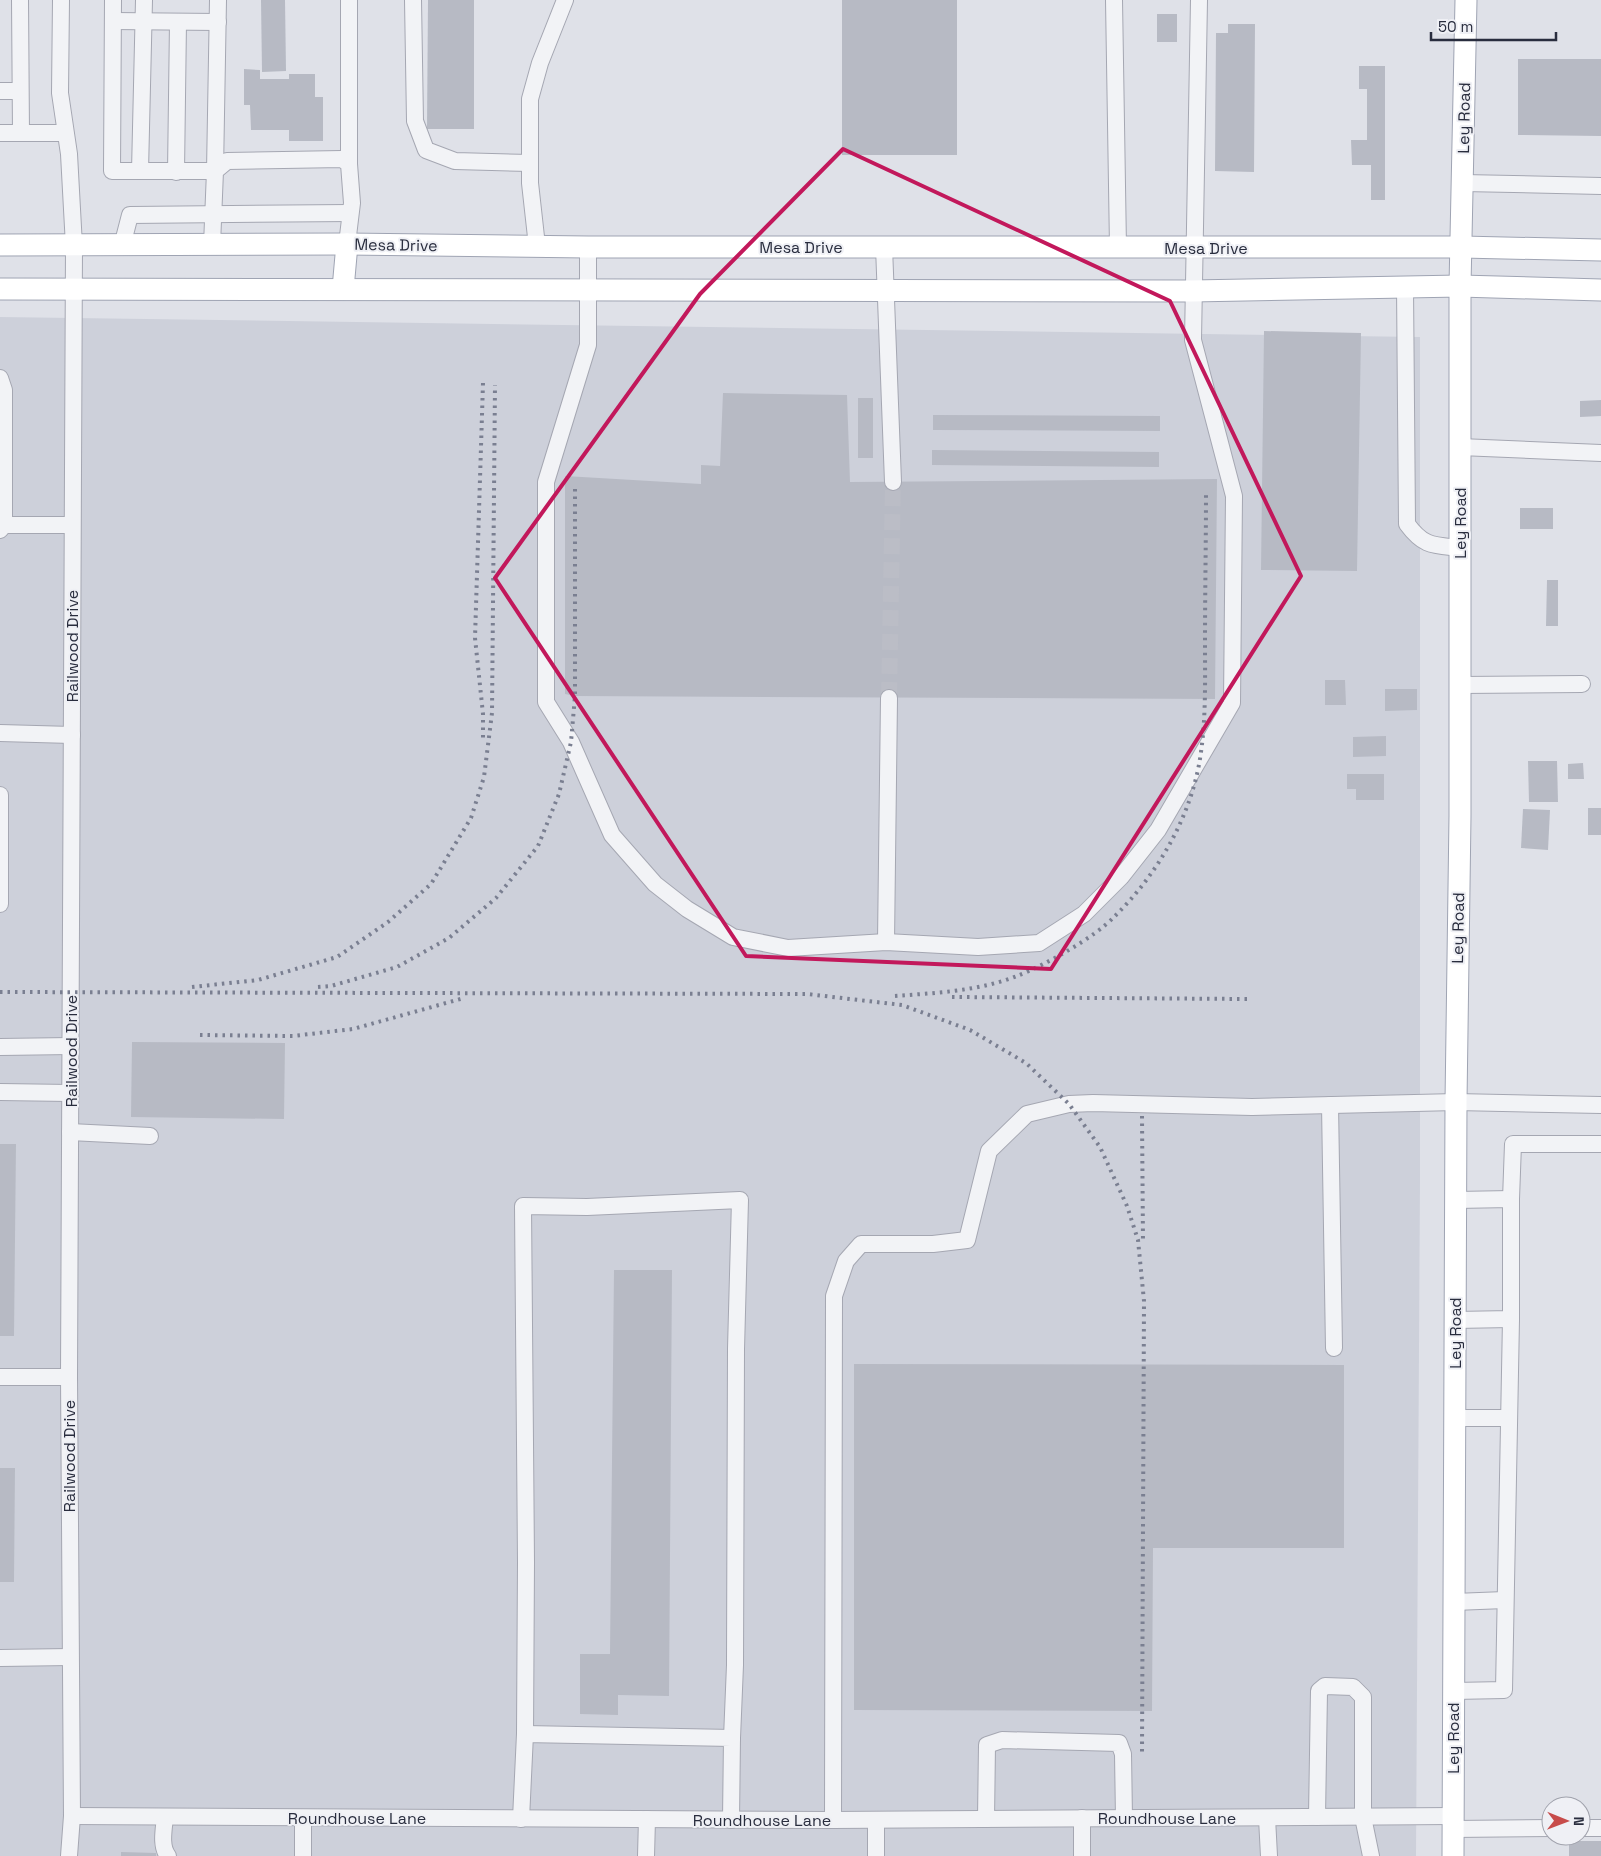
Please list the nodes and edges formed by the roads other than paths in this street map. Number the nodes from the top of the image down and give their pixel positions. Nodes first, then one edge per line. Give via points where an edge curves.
1 (20, 0) edge
2 (61, 0) edge
3 (113, 0) edge
4 (144, 0) edge
5 (218, 0) edge
6 (349, 0) edge
7 (413, 0) edge
8 (565, 0) edge
9 (1114, 0) edge
10 (1199, 0) edge
11 (1466, 0) edge
12 (113, 20) junction
13 (144, 21) junction
14 (178, 22) junction
15 (218, 22) junction
16 (0, 91) edge
17 (20, 91) junction
18 (0, 133) edge
19 (21, 133) junction
20 (65, 133) junction
21 (349, 164) junction
22 (530, 164) junction
23 (215, 170) junction
24 (140, 171) junction
25 (176, 172) junction
26 (1463, 183) junction
27 (1601, 186) edge
28 (350, 213) junction
29 (212, 214) junction
30 (347, 244) junction
31 (212, 245) junction
32 (0, 246) edge
33 (74, 246) junction
34 (122, 246) junction
35 (537, 246) junction
36 (588, 247) junction
37 (884, 247) junction
38 (1462, 247) junction
39 (1118, 248) junction
40 (1194, 249) junction
41 (1601, 250) edge
42 (1460, 286) junction
43 (1406, 287) junction
44 (589, 288) junction
45 (0, 289) edge
46 (343, 289) junction
47 (73, 290) junction
48 (888, 290) junction
49 (1601, 290) edge
50 (1192, 291) junction
51 (0, 378) edge
52 (1460, 447) junction
53 (1601, 453) edge
54 (893, 482) tunnel mouth
55 (72, 525) junction
56 (2, 527) edge
57 (1460, 548) junction
58 (1582, 684) dead end
59 (1460, 686) junction
60 (889, 698) tunnel mouth
61 (0, 733) edge
62 (72, 734) junction
63 (0, 795) edge
64 (0, 904) edge
65 (886, 942) junction
66 (71, 1046) junction
67 (0, 1047) edge
68 (0, 1092) edge
69 (70, 1093) junction
70 (1456, 1102) junction
71 (1601, 1104) edge
72 (1330, 1105) junction
73 (70, 1132) junction
74 (150, 1136) dead end
75 (1601, 1144) edge
76 (1456, 1200) junction
77 (1511, 1200) junction
78 (1511, 1319) junction
79 (1455, 1320) junction
80 (1334, 1348) dead end
81 (0, 1377) edge
82 (69, 1377) junction
83 (1454, 1418) junction
84 (1509, 1418) junction
85 (1505, 1600) junction
86 (1454, 1602) junction
87 (70, 1657) junction
88 (0, 1658) edge
89 (1454, 1691) junction
90 (524, 1734) junction
91 (732, 1738) junction
92 (72, 1816) junction
93 (1363, 1816) junction
94 (164, 1817) junction
95 (1317, 1817) junction
96 (303, 1818) junction
97 (647, 1818) junction
98 (1082, 1818) junction
99 (1124, 1818) junction
100 (1267, 1818) junction
101 (521, 1819) junction
102 (986, 1819) junction
103 (731, 1820) junction
104 (833, 1820) junction
105 (876, 1820) junction
106 (1453, 1823) junction
107 (1541, 1827) edge
108 (69, 1856) edge
109 (168, 1856) edge
110 (303, 1856) edge
111 (646, 1856) edge
112 (876, 1856) edge
113 (1082, 1856) edge
114 (1269, 1856) edge
115 (1371, 1856) edge
116 (1453, 1856) edge

1 - 17 street
2 - 20 street, Railwood Drive via 60,93
3 - 12 street
4 - 13 street
5 - 15 street
6 - 21 street
7 - 22 street via 415,121 426,150 456,161
8 - 22 street via 540,63 530,99
9 - 39 street
10 - 40 street
11 - 26 main road, Ley Road
12 - 13 street
12 - 24 street via 112,171
13 - 14 street
13 - 24 street
14 - 15 street
14 - 25 street
15 - 23 street
16 - 17 street
17 - 19 street
18 - 19 street
19 - 20 street
20 - 33 street, Railwood Drive
21 - 23 street via 342,159 227,161
21 - 28 street
22 - 35 street
23 - 25 street
23 - 29 street
24 - 25 street
26 - 27 street
26 - 38 main road, Ley Road
28 - 29 street
28 - 30 street
29 - 31 street
29 - 34 street via 130,215
30 - 31 main road, Mesa Drive
30 - 35 main road, Mesa Drive
30 - 46 main road
31 - 34 main road, Mesa Drive
32 - 33 main road, Mesa Drive
33 - 34 main road, Mesa Drive
33 - 47 street, Railwood Drive
35 - 36 main road, Mesa Drive
36 - 37 main road, Mesa Drive
36 - 44 street
37 - 39 main road, Mesa Drive
37 - 48 street
38 - 40 main road, Mesa Drive
38 - 41 main road, Mesa Drive
38 - 42 main road, Ley Road
39 - 40 main road, Mesa Drive
40 - 50 street
42 - 43 main road
42 - 49 main road
42 - 52 main road, Ley Road
43 - 50 main road
43 - 57 street via 1407,524 1418,539 1434,545
44 - 46 main road
44 - 48 main road
44 - 65 street via 588,345 546,482 546,702 571,742 612,835 655,884 687,909 733,937 788,948
45 - 47 main road
46 - 47 main road
47 - 55 street, Railwood Drive
48 - 50 main road
48 - 54 street
50 - 65 street via 1193,340 1234,496 1232,703 1158,830 1122,877 1084,914 1038,943 978,947
51 - 56 street via 4,390
52 - 53 street
52 - 57 main road, Ley Road
55 - 56 street
55 - 62 street, Railwood Drive
57 - 59 main road, Ley Road
58 - 59 street
59 - 70 main road, Ley Road
60 - 65 street
61 - 62 street
62 - 66 street, Railwood Drive
63 - 64 street
66 - 67 street
66 - 69 street, Railwood Drive
68 - 69 street
69 - 73 street, Railwood Drive
70 - 71 street
70 - 72 street
70 - 76 main road, Ley Road
72 - 80 street
72 - 104 street via 1252,1107 1093,1103 1069,1104 1027,1114 989,1151 966,1240 934,1244 861,1244 846,1261 834,1296
73 - 74 street
73 - 82 street, Railwood Drive
75 - 77 street via 1512,1144
76 - 77 street
76 - 79 main road, Ley Road
77 - 78 street
78 - 79 street
78 - 84 street
79 - 83 main road, Ley Road
81 - 82 street
82 - 87 street, Railwood Drive
83 - 84 street
83 - 86 main road, Ley Road
84 - 85 street
85 - 86 street
85 - 89 street via 1504,1690
86 - 89 main road, Ley Road
87 - 88 street
87 - 92 street, Railwood Drive
89 - 106 main road, Ley Road
90 - 91 street
90 - 91 street via 523,1206 740,1200
90 - 101 street
91 - 103 street
92 - 94 street, Roundhouse Lane
92 - 108 street, Railwood Drive
93 - 95 street, Roundhouse Lane
93 - 95 street via 1363,1697 1352,1686 1325,1686 1319,1691 1318,1700
93 - 106 street, Roundhouse Lane
93 - 115 street
94 - 96 street, Roundhouse Lane
94 - 109 street via 163,1842
95 - 100 street, Roundhouse Lane
96 - 101 street, Roundhouse Lane
96 - 110 street
97 - 101 street, Roundhouse Lane
97 - 103 street, Roundhouse Lane
97 - 111 street
98 - 99 street, Roundhouse Lane
98 - 102 street, Roundhouse Lane
98 - 113 street
99 - 100 street, Roundhouse Lane
99 - 102 street via 1123,1754 1119,1743 1002,1740 987,1745
100 - 114 street
102 - 105 street, Roundhouse Lane
103 - 104 street, Roundhouse Lane
104 - 105 street, Roundhouse Lane
105 - 112 street
106 - 107 street, Roundhouse Lane
106 - 116 main road, Ley Road

